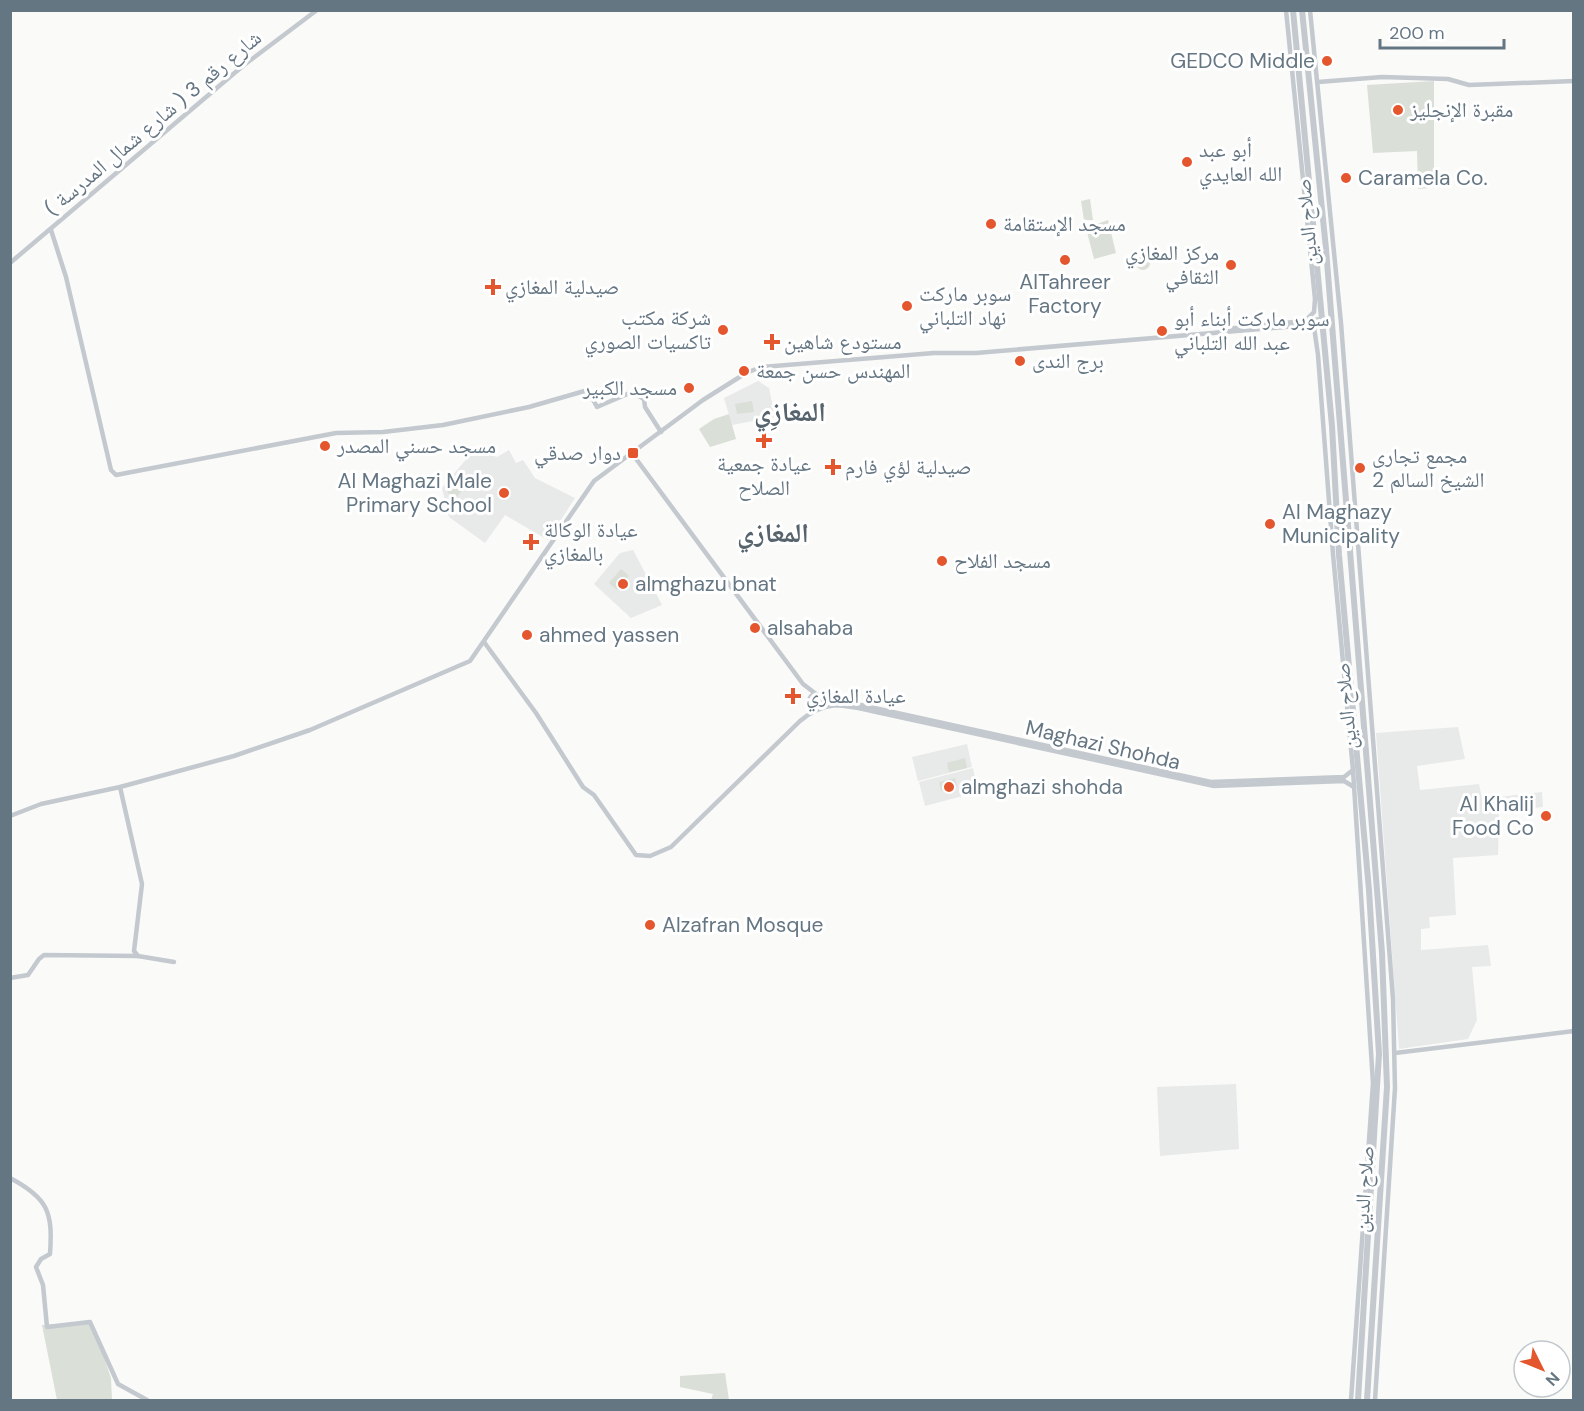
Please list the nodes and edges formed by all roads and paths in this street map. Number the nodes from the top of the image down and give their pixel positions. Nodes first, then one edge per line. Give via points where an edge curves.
1 (317, 10) edge
2 (1286, 10) edge
3 (1293, 10) edge
4 (1302, 10) edge
5 (1310, 10) edge
6 (1301, 80) junction
7 (1310, 80) junction
8 (1574, 81) edge
9 (1318, 82) junction
10 (1310, 212) junction
11 (51, 230) junction
12 (10, 263) edge
13 (1331, 320) junction
14 (1322, 321) junction
15 (1307, 323) junction
16 (661, 432) junction
17 (1349, 451) junction
18 (631, 452) junction
19 (1342, 459) junction
20 (1362, 599) junction
21 (1354, 606) junction
22 (484, 642) junction
23 (1350, 672) junction
24 (1359, 675) junction
25 (818, 695) junction
26 (846, 704) junction
27 (819, 707) junction
28 (1355, 769) junction
29 (1368, 769) junction
30 (120, 787) junction
31 (1354, 788) junction
32 (10, 816) edge
33 (138, 956) junction
34 (174, 962) dead end
35 (10, 978) edge
36 (1574, 1031) edge
37 (1395, 1053) junction
38 (10, 1178) edge
39 (1382, 1233) junction
40 (1365, 1301) junction
41 (1373, 1303) junction
42 (1362, 1330) junction
43 (1372, 1331) junction
44 (147, 1401) edge
45 (1351, 1401) edge
46 (1358, 1401) edge
47 (1367, 1401) edge
48 (1375, 1401) edge

1 - 11 street, شارع رقم 3 ( شارع شمال المدرسة ) via 244,65
2 - 10 street
3 - 6 highway, صلاح الدين
4 - 7 highway, صلاح الدين
5 - 9 street
6 - 7 highway
6 - 10 highway, صلاح الدين
7 - 13 highway, صلاح الدين
8 - 9 street via 1469,85 1448,78 1382,77
9 - 17 street
10 - 14 highway, صلاح الدين
10 - 15 street via 1315,307
11 - 12 street, شارع رقم 3 ( شارع شمال المدرسة )
11 - 16 street via 66,277 111,470 117,476 336,434 443,425 588,390 597,407 632,392 644,399
13 - 14 street
13 - 19 highway, صلاح الدين
14 - 15 street
14 - 23 highway, صلاح الدين
15 - 16 street via 976,353 761,367 724,386
15 - 28 street via 1314,327 1318,354 1332,554
16 - 18 street
17 - 19 highway
17 - 20 street
18 - 22 street via 600,476 579,500
18 - 25 street via 806,687
19 - 21 highway, صلاح الدين
20 - 21 highway
20 - 37 street
21 - 24 highway, صلاح الدين
22 - 27 street via 583,787 594,795 636,855 650,856 670,847
22 - 30 street via 470,661 310,730 234,756
23 - 24 highway
23 - 28 highway, صلاح الدين
24 - 29 highway, صلاح الدين
25 - 26 street
25 - 27 street via 822,702
25 - 27 street via 810,697 809,702
26 - 27 street
26 - 28 street, Maghazi Shohda via 1211,782 1340,777
26 - 31 street, Maghazi Shohda via 1214,786 1344,781
28 - 29 highway
28 - 31 street
28 - 40 highway, صلاح الدين via 1369,890 1379,1054
29 - 39 highway, صلاح الدين via 1387,1065
30 - 32 street via 41,804
30 - 33 street via 142,884 134,951
31 - 45 street via 1373,1083
33 - 34 street
33 - 35 street via 44,955 28,975
36 - 37 street
37 - 39 street
38 - 44 street via 36,1192 46,1206 51,1254 36,1267 43,1285 47,1327 90,1322 118,1384
39 - 41 highway, صلاح الدين
39 - 48 street
40 - 41 highway
40 - 42 highway, صلاح الدين
41 - 43 highway, صلاح الدين
42 - 43 highway via 1367,1327
42 - 46 highway, صلاح الدين
43 - 47 highway, صلاح الدين

